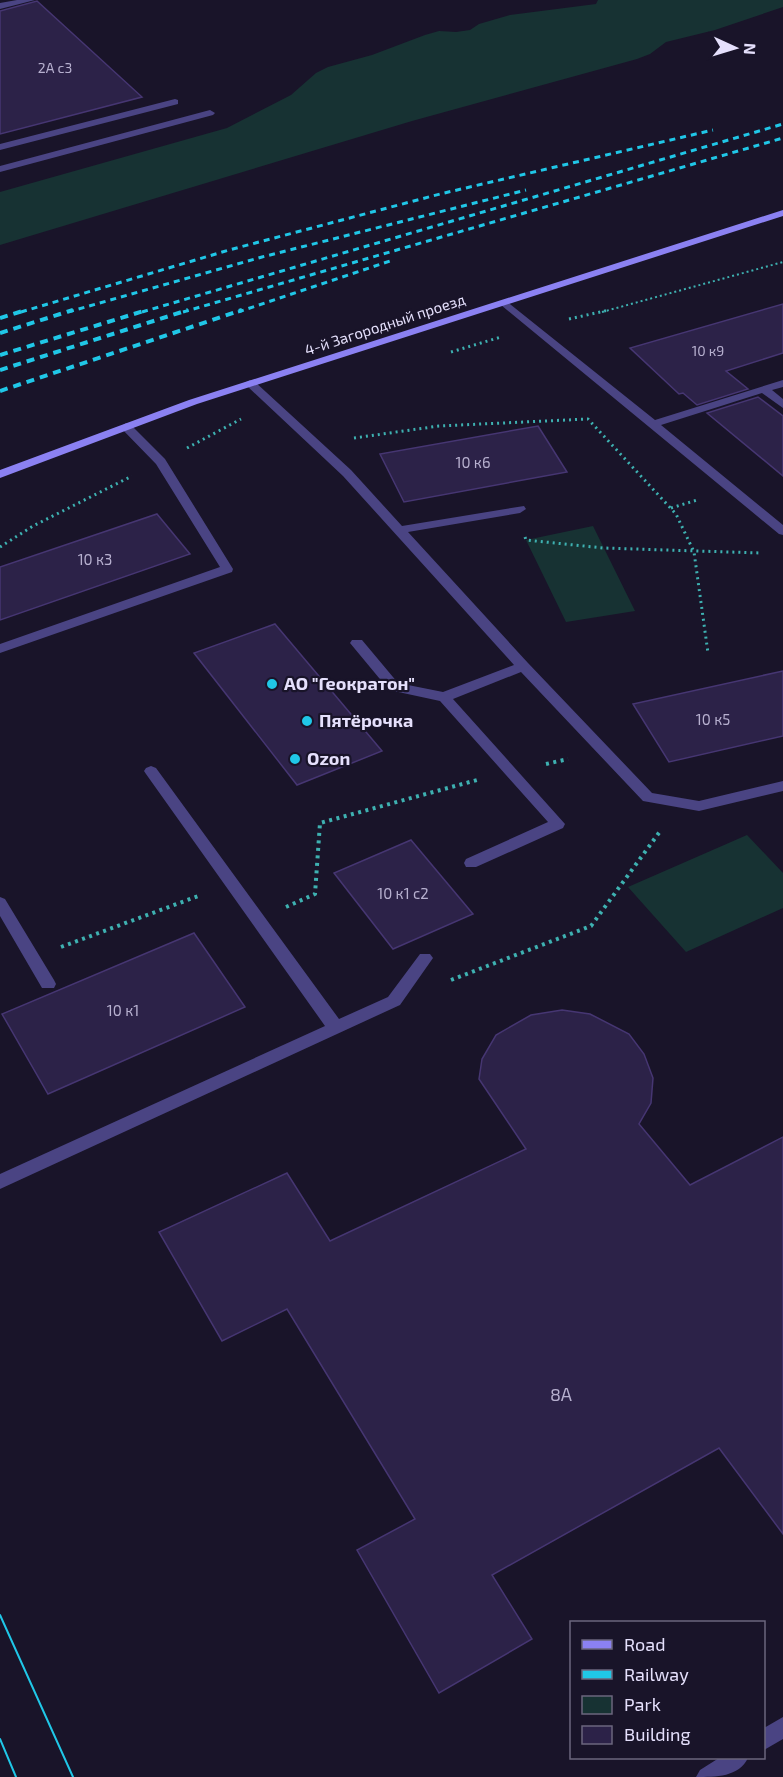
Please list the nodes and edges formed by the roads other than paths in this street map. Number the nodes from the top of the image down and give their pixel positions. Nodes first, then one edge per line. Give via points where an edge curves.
1 (31, 0) edge
2 (0, 6) edge
3 (175, 102) dead end
4 (210, 113) dead end
5 (3, 147) edge
6 (21, 164) junction
7 (0, 169) edge
8 (783, 213) edge
9 (505, 303) junction
10 (250, 383) junction
11 (783, 383) edge
12 (764, 389) junction
13 (783, 405) edge
14 (653, 424) junction
15 (126, 427) junction
16 (0, 474) edge
17 (520, 509) dead end
18 (399, 530) junction
19 (783, 531) edge
20 (357, 643) dead end
21 (0, 650) edge
22 (523, 666) junction
23 (444, 697) junction
24 (151, 771) dead end
25 (783, 786) edge
26 (471, 863) dead end
27 (0, 903) edge
28 (425, 958) dead end
29 (48, 984) dead end
30 (336, 1028) junction
31 (0, 1182) edge
32 (783, 1727) edge
33 (765, 1739) edge
34 (735, 1759) edge
35 (707, 1777) edge

1 - 2 lane
3 - 5 lane
4 - 6 lane
5 - 6 lane
6 - 7 lane
8 - 9 street, 4-й Загородный проезд
9 - 10 street, 4-й Загородный проезд
9 - 14 lane
10 - 15 street, 4-й Загородный проезд
10 - 18 lane via 347,473
11 - 12 lane
12 - 13 lane
12 - 14 lane
14 - 19 lane
15 - 16 street, 4-й Загородный проезд
15 - 21 lane via 160,462 227,569
17 - 18 lane
18 - 22 lane
20 - 23 lane via 394,687
22 - 23 lane
22 - 25 lane via 648,797 699,807
23 - 26 lane via 558,824
24 - 30 lane
27 - 29 lane
28 - 30 lane via 394,1001
30 - 31 lane
32 - 33 lane
34 - 35 lane

